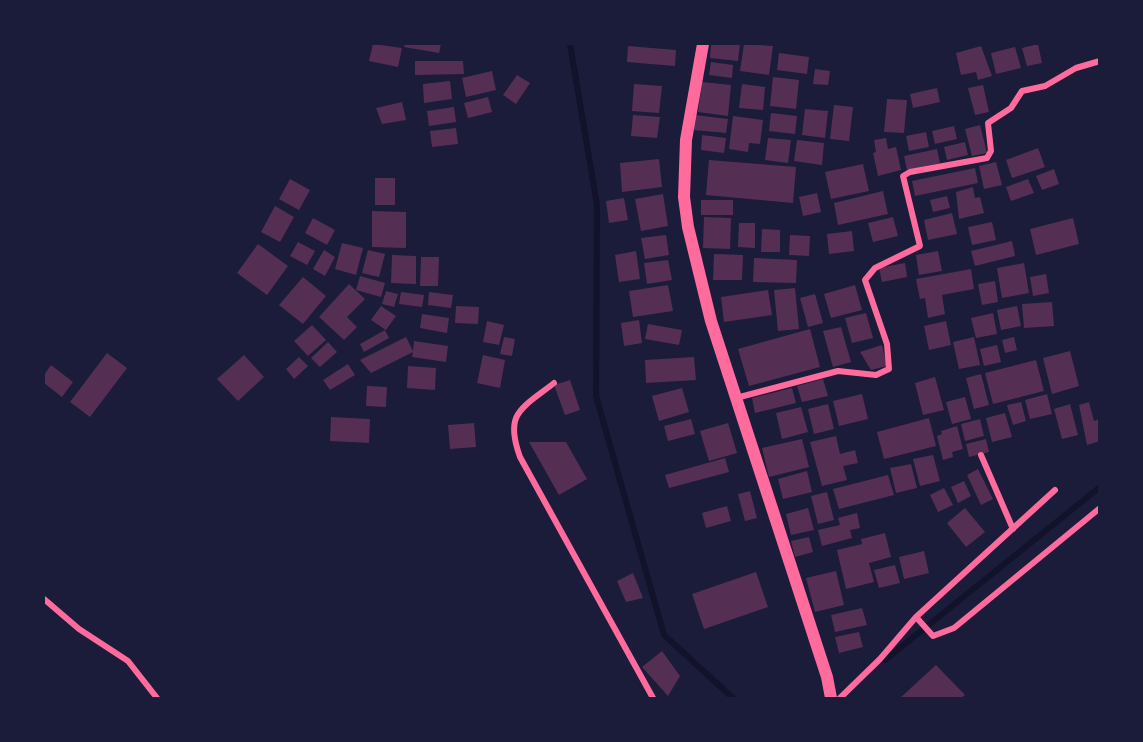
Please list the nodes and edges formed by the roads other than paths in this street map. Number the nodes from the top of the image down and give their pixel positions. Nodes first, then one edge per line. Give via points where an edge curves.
1 (703, 44) edge
2 (1100, 60) edge
3 (554, 383) dead end
4 (735, 398) junction
5 (981, 455) dead end
6 (1055, 490) dead end
7 (1100, 508) edge
8 (1013, 528) junction
9 (44, 599) edge
10 (918, 620) junction
11 (157, 699) edge
12 (653, 699) edge
13 (831, 699) edge
14 (840, 699) edge

1 - 4 main road via 686,140 684,197 697,272
2 - 4 street via 1076,68 1045,86 1022,91 1011,108 988,123 992,151 987,158 903,176 920,246 875,268 865,281 887,344 889,369 876,375 838,371
3 - 12 street via 520,412 513,423 513,437 520,457
4 - 13 main road
5 - 8 street
6 - 8 street
7 - 10 street via 954,628 933,636
8 - 10 street
9 - 11 street via 79,629 128,661
10 - 14 street

